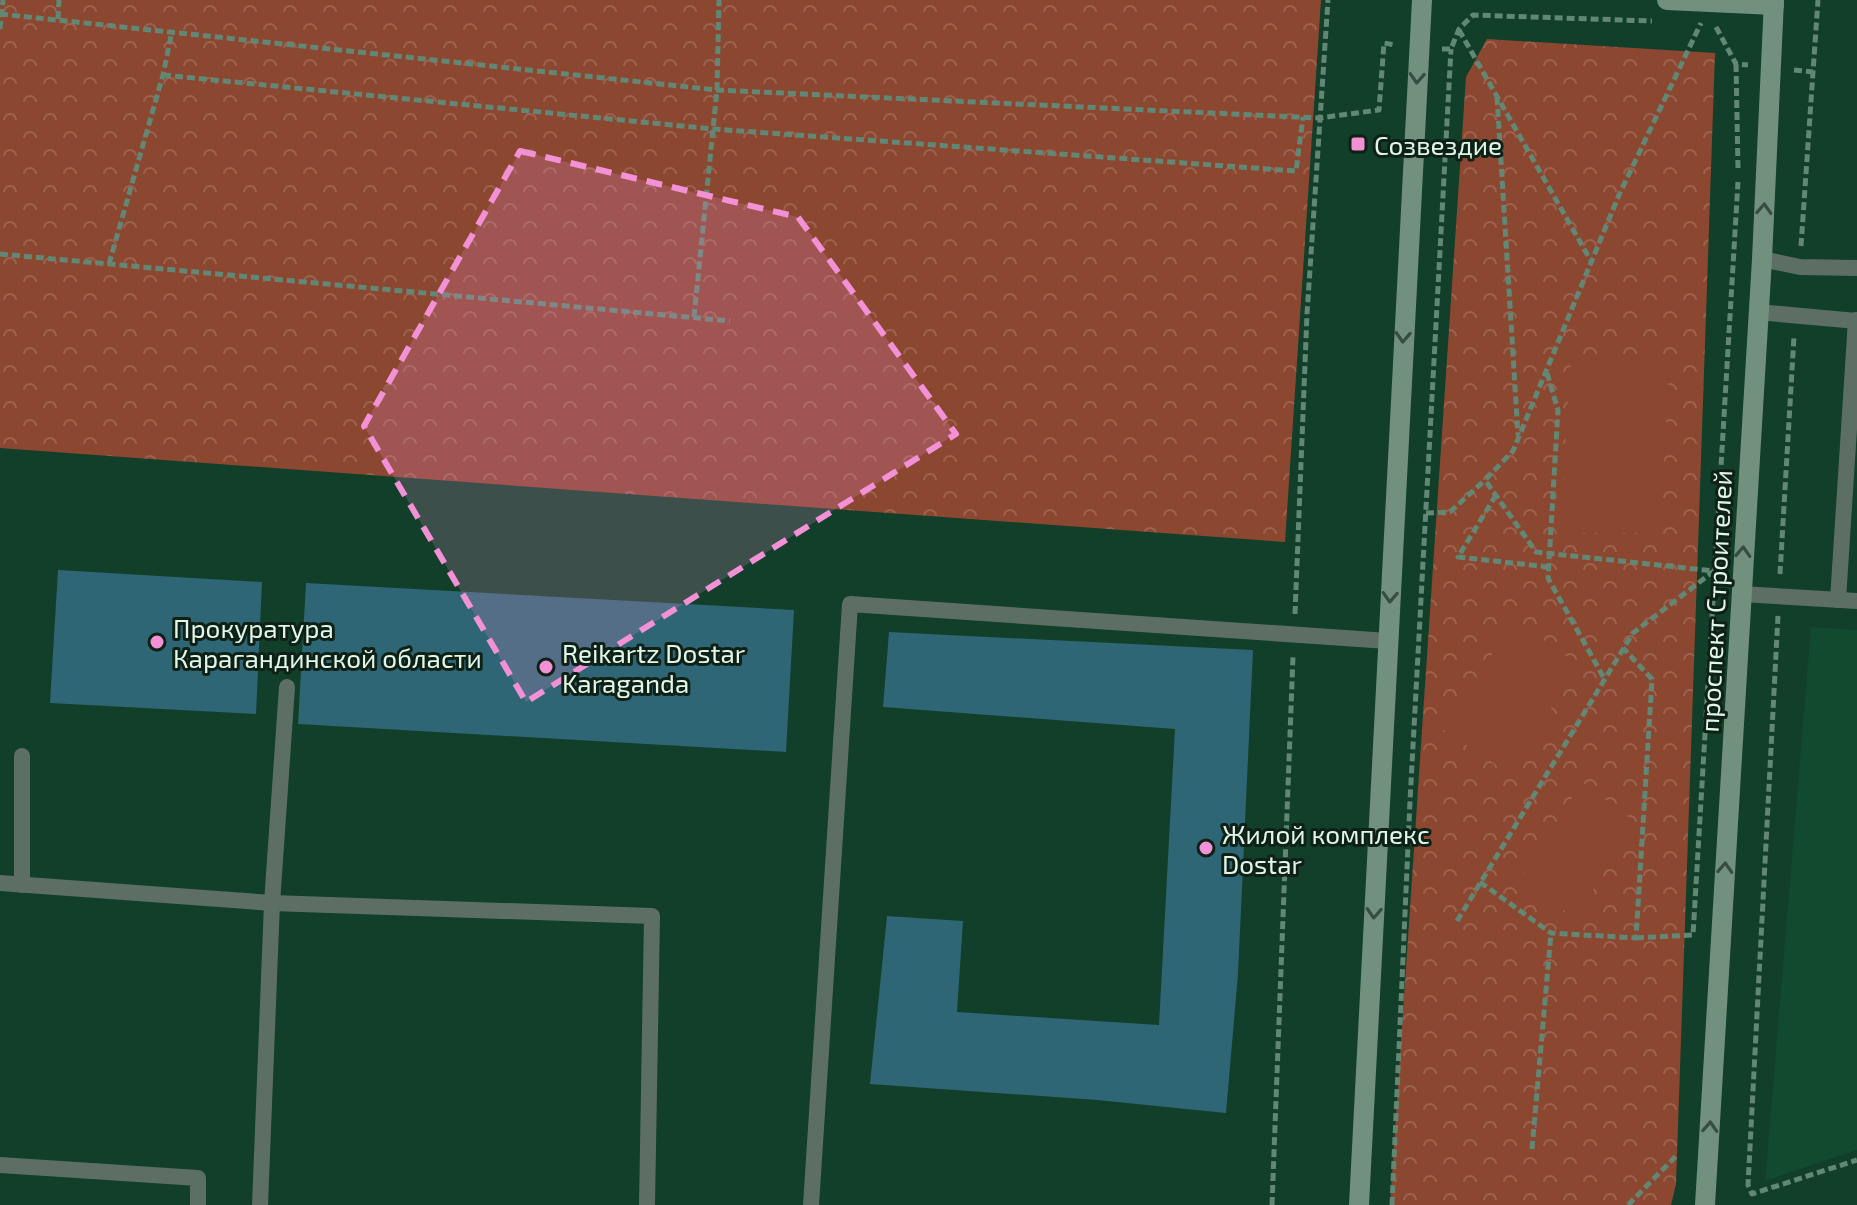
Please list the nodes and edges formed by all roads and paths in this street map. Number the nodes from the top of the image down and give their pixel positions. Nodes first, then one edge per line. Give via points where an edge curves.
1 (3, 0) edge
2 (59, 0) edge
3 (719, 0) edge
4 (1328, 0) edge
5 (1422, 0) edge
6 (1667, 0) edge
7 (1774, 2) edge
8 (1, 14) edge
9 (58, 19) junction
10 (1656, 21) dead end
11 (1687, 22) dead end
12 (1702, 23) junction
13 (0, 29) edge
14 (1459, 29) junction
15 (172, 31) junction
16 (1419, 48) junction
17 (1451, 49) junction
18 (1736, 64) junction
19 (1771, 68) junction
20 (1813, 72) dead end
21 (163, 75) junction
22 (717, 90) junction
23 (1497, 97) junction
24 (1303, 117) junction
25 (1319, 118) junction
26 (713, 129) junction
27 (0, 254) edge
28 (1762, 259) junction
29 (1592, 262) junction
30 (109, 264) junction
31 (1857, 268) edge
32 (1757, 312) junction
33 (694, 317) junction
34 (1857, 320) edge
35 (730, 321) dead end
36 (1546, 372) junction
37 (1519, 439) junction
38 (1485, 480) junction
39 (1496, 495) junction
40 (1426, 513) junction
41 (1550, 554) junction
42 (1549, 567) junction
43 (1714, 571) junction
44 (1741, 594) junction
45 (1838, 600) junction
46 (1857, 601) edge
47 (1294, 635) junction
48 (1388, 641) junction
49 (1623, 648) junction
50 (1604, 678) junction
51 (287, 687) dead end
52 (22, 756) dead end
53 (1480, 882) junction
54 (0, 883) edge
55 (22, 885) junction
56 (272, 903) junction
57 (1457, 921) dead end
58 (1551, 933) junction
59 (1636, 938) junction
60 (1532, 1149) dead end
61 (1677, 1155) dead end
62 (1857, 1160) edge
63 (0, 1165) edge
64 (1752, 1194) dead end
65 (198, 1205) edge
66 (260, 1205) edge
67 (647, 1205) edge
68 (811, 1205) edge
69 (1272, 1205) edge
70 (1359, 1205) edge
71 (1392, 1205) edge
72 (1628, 1205) edge
73 (1705, 1205) edge

1 - 8 path
2 - 9 path
3 - 22 path
4 - 25 path
5 - 16 main road
6 - 7 main road
7 - 19 main road, проспект Строителей
8 - 9 path
8 - 13 path
9 - 15 path
10 - 14 path via 1473,15
11 - 12 path
12 - 18 path via 1713,23
12 - 29 path
14 - 17 path
14 - 23 path
15 - 21 path
15 - 22 path
16 - 17 path
16 - 25 path via 1384,43 1379,110
16 -> 48 main road
17 - 40 path
18 - 19 path
18 - 43 path via 1738,167
19 - 20 path
28 -> 19 main road, проспект Строителей
21 - 26 path
21 - 30 path
22 - 24 path
22 - 26 path
23 - 29 path
23 - 37 path
24 - 25 path
24 - 26 path via 1296,171
25 - 47 path
26 - 33 path
27 - 30 path
28 - 31 lane via 1800,267
28 - 32 main road, проспект Строителей
29 - 36 path
30 - 33 path
32 - 34 lane
44 -> 32 main road, проспект Строителей
33 - 35 path
34 - 45 lane
36 - 37 path
36 - 41 path via 1558,410
37 - 38 path
38 - 39 path
38 - 40 path via 1450,512
39 - 41 path via 1536,552
39 - 42 path via 1458,557
40 - 71 path
41 - 42 path
41 - 43 path
42 - 50 path via 1548,578
43 - 49 path via 1633,633
43 - 59 path via 1693,935
44 - 45 lane
73 -> 44 main road, проспект Строителей
45 - 46 lane
47 - 48 lane
47 - 68 lane via 850,604
47 - 69 path
48 -> 70 main road
49 - 50 path
49 - 59 path via 1652,679
50 - 53 path
51 - 56 lane
52 - 55 lane
53 - 57 path
53 - 58 path
54 - 55 lane
55 - 56 lane
56 - 66 lane
56 - 67 lane via 652,916
58 - 59 path
58 - 60 path
61 - 72 path
62 - 64 path
63 - 65 lane via 198,1178

